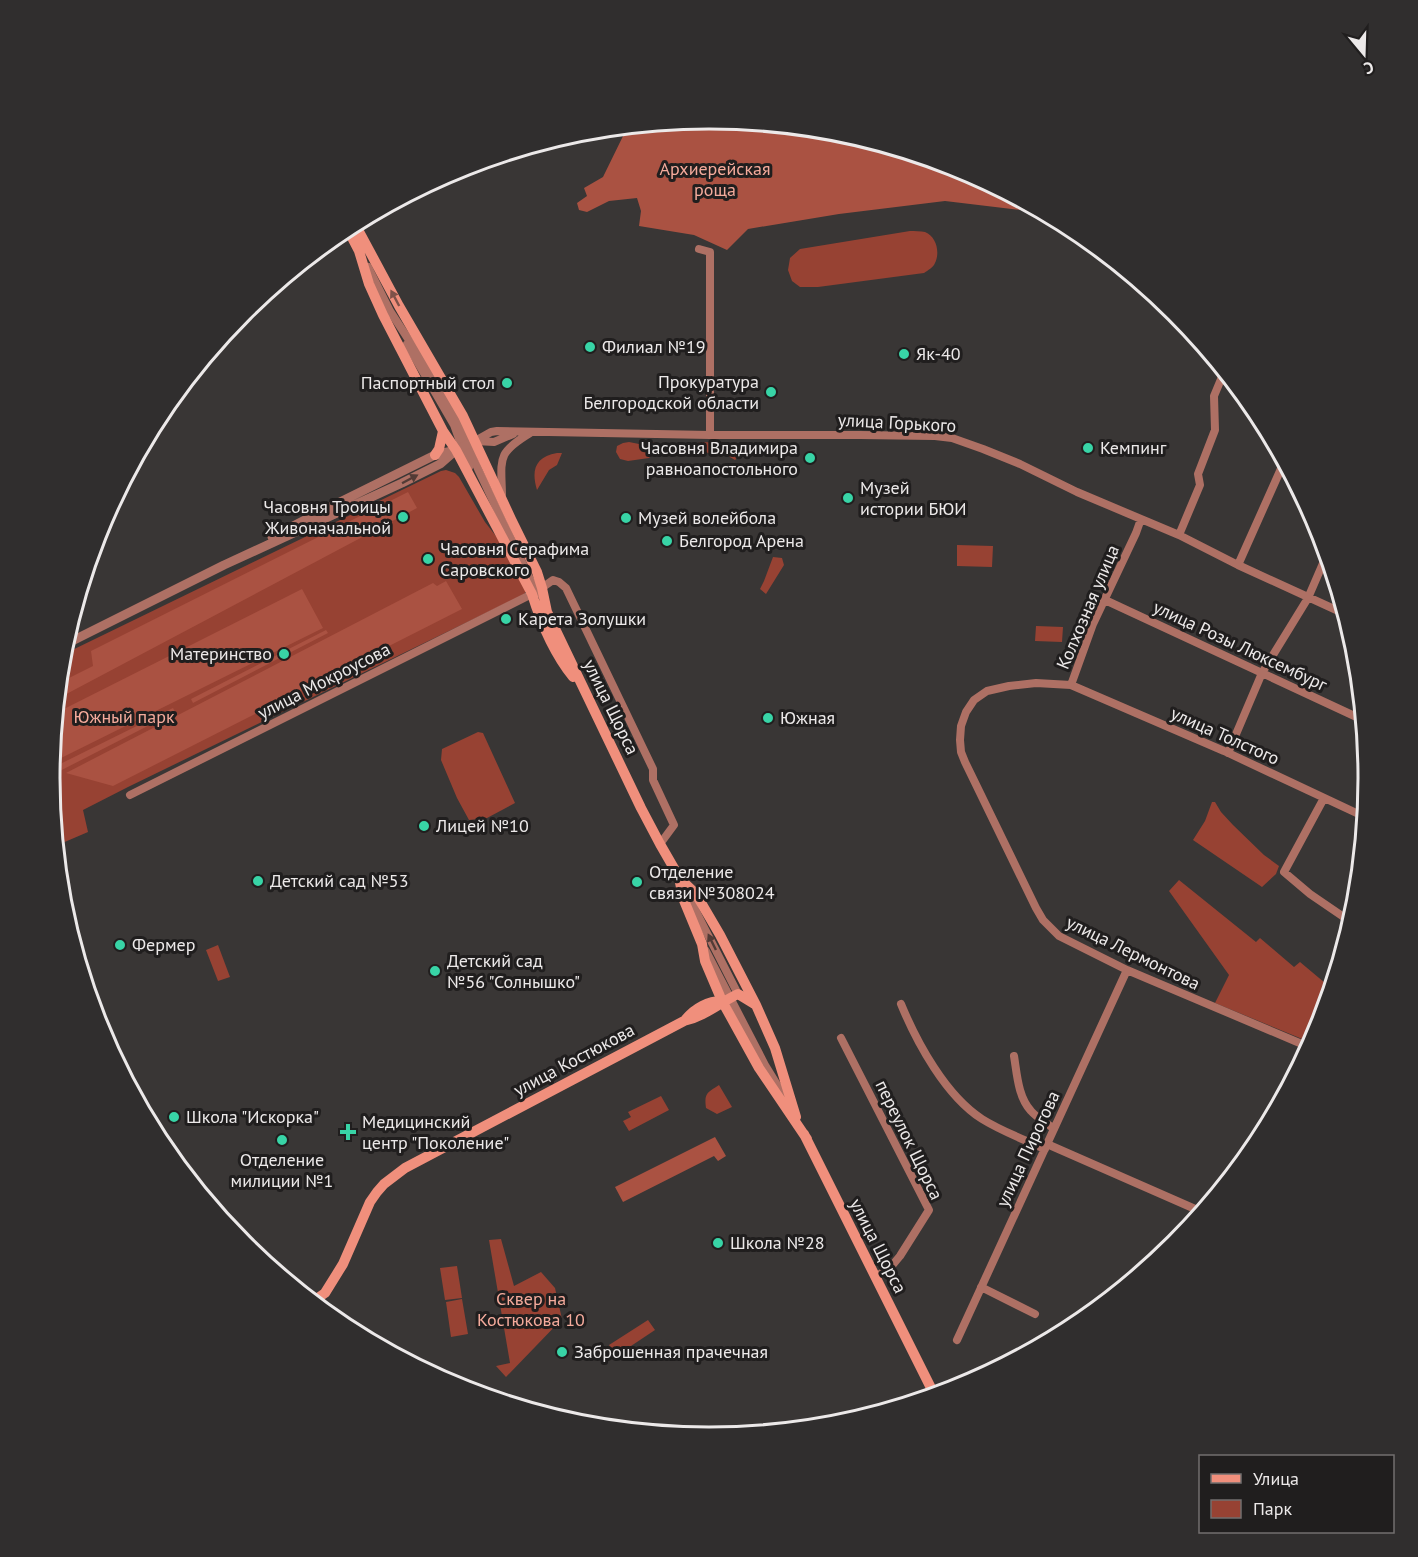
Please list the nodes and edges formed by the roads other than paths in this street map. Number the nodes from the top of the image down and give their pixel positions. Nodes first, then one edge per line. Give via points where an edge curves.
1 (359, 232) edge
2 (352, 237) edge
3 (699, 249) dead end
4 (359, 251) junction
5 (1221, 379) edge
6 (443, 431) junction
7 (533, 432) junction
8 (710, 435) junction
9 (465, 446) junction
10 (435, 455) junction
11 (1280, 471) edge
12 (478, 492) junction
13 (502, 499) junction
14 (1141, 519) junction
15 (1179, 536) junction
16 (516, 549) junction
17 (224, 565) junction
18 (1238, 565) junction
19 (1322, 565) edge
20 (537, 591) junction
21 (1308, 598) junction
22 (1104, 600) junction
23 (1336, 610) edge
24 (75, 639) edge
25 (1262, 673) junction
26 (1071, 685) junction
27 (586, 694) junction
28 (1355, 716) edge
29 (1228, 753) junction
30 (965, 762) joint
31 (130, 795) dead end
32 (1324, 798) junction
33 (1357, 813) edge
34 (660, 844) junction
35 (679, 877) junction
36 (1343, 917) edge
37 (1127, 970) junction
38 (730, 998) junction
39 (901, 1004) dead end
40 (756, 1005) junction
41 (841, 1038) dead end
42 (1301, 1044) edge
43 (1014, 1056) dead end
44 (793, 1110) junction
45 (1054, 1129) junction
46 (807, 1139) junction
47 (1046, 1147) junction
48 (1194, 1209) edge
49 (875, 1277) junction
50 (981, 1287) junction
51 (319, 1297) edge
52 (887, 1300) junction
53 (1035, 1314) dead end
54 (957, 1340) dead end
55 (937, 1386) edge
56 (930, 1388) edge

9 -> 1 main road via 463,416
2 - 4 main road
3 - 8 street via 710,252
4 - 6 main road via 383,315
4 - 9 street via 390,311 451,405
5 - 15 street via 1214,396 1215,430 1198,474 1200,485
6 - 9 main road
6 - 10 main road
7 - 8 street, улица Горького
7 - 9 street, улица Горького via 491,432
7 - 13 street via 513,443 501,460
8 - 14 street, улица Горького via 952,438
9 - 10 street
9 - 12 main road
9 - 13 main road
9 - 16 street
17 -> 9 street via 402,483
10 - 17 street
11 - 18 street
12 - 16 street
12 - 20 main road
13 - 20 main road via 537,572
14 - 15 street, улица Горького
14 - 22 street, Колхозная улица
15 - 18 street, улица Горького
16 - 20 street
17 - 24 street
18 - 21 street, улица Горького
19 - 21 street
20 - 27 main road, улица Щорса
20 - 27 main road via 539,617 560,661
20 - 31 street, улица Мокроусова
20 - 34 street via 553,580 566,588 653,769 653,780 674,825
21 - 23 street, улица Горького
21 - 25 street
22 - 25 street, улица Розы Люксембург
22 - 26 street, Колхозная улица
25 - 28 street, улица Розы Люксембург
25 - 29 street
26 - 29 street, улица Толстого
26 - 30 street, Колхозная улица via 1009,686 975,700 961,726
27 - 34 main road, улица Щорса
29 - 32 street, улица Толстого
30 - 37 street, улица Лермонтова via 1043,920 1059,936
32 - 33 street, улица Толстого
32 - 36 street via 1284,872
34 - 35 main road, улица Щорса
38 -> 35 street, улица Щорса
35 - 38 main road, улица Щорса via 705,961
35 - 40 main road, улица Щорса via 696,894
37 - 42 street, улица Лермонтова
37 - 45 street, улица Пирогова
38 - 40 main road
38 - 44 street, улица Щорса
38 - 46 main road, улица Щорса via 759,1068
38 - 51 main road, улица Костюкова via 405,1168 384,1184 370,1202 349,1251 330,1286
39 - 47 street via 918,1041 963,1104 984,1120
40 - 44 main road, улица Щорса
41 - 49 street, переулок Щорса via 929,1210 900,1256
43 - 45 street via 1018,1082 1031,1112
44 - 46 main road, улица Щорса
45 - 47 street, улица Пирогова
46 - 49 main road, улица Щорса
47 - 48 street
47 - 50 street, улица Пирогова
49 - 52 main road, улица Щорса
50 - 53 street
50 - 54 street, улица Пирогова
52 - 55 main road via 906,1326
52 - 56 main road, улица Щорса

